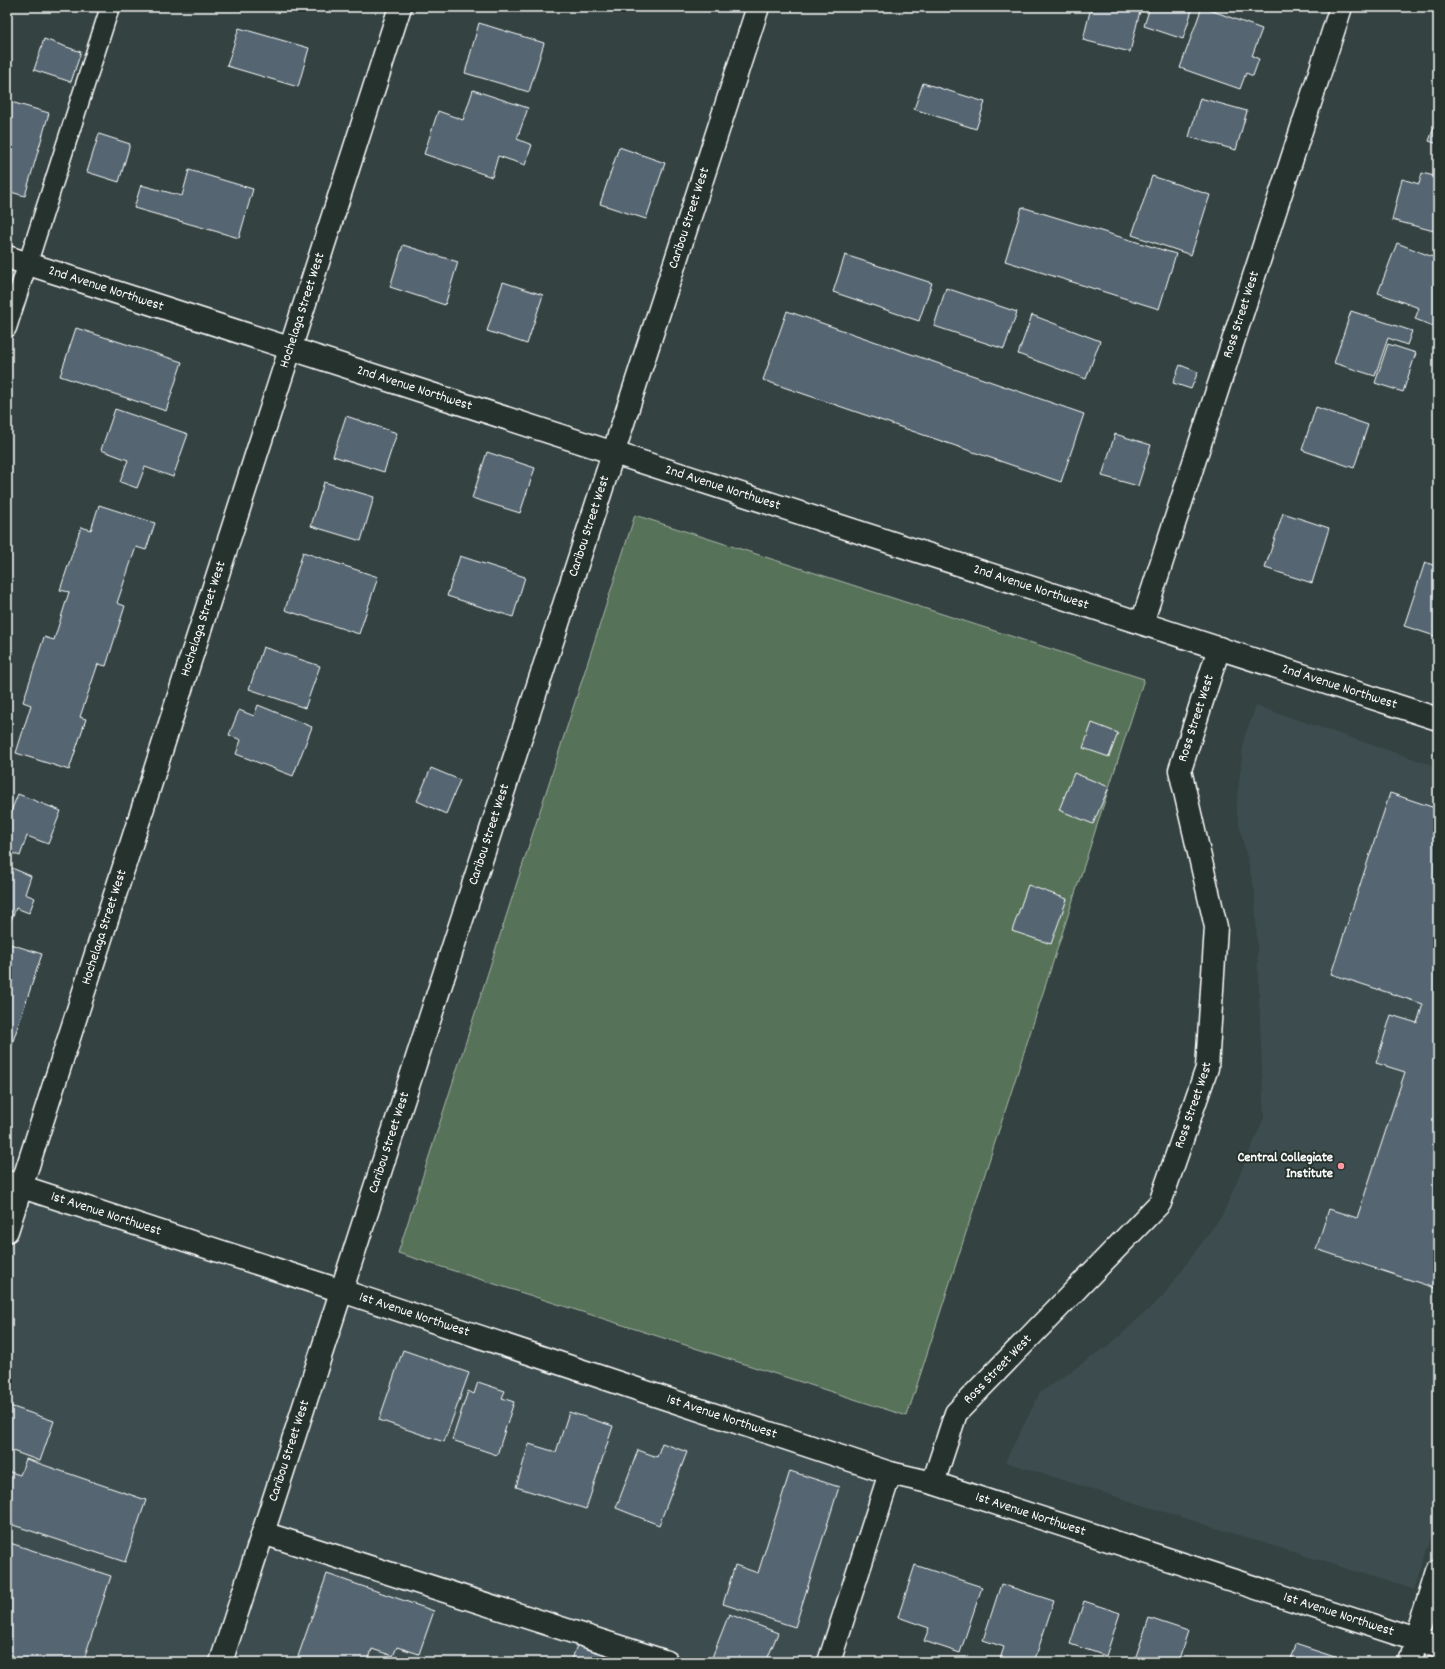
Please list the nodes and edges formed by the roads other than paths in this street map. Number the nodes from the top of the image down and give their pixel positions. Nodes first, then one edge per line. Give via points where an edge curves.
1 (110, 7) edge
2 (400, 7) edge
3 (758, 7) edge
4 (1341, 7) edge
5 (7, 257) edge
6 (28, 264) junction
7 (7, 328) edge
8 (291, 348) junction
9 (614, 452) junction
10 (1142, 623) junction
11 (1219, 648) junction
12 (1438, 719) edge
13 (14, 1185) edge
14 (7, 1231) edge
15 (342, 1291) junction
16 (890, 1473) junction
17 (933, 1483) junction
18 (263, 1533) junction
19 (1438, 1572) edge
20 (1416, 1640) junction
21 (1438, 1647) edge
22 (221, 1662) edge
23 (667, 1662) edge
24 (829, 1662) edge
25 (1410, 1662) edge

1 - 6 lane
2 - 8 street, Hochelaga Street West
3 - 9 street, Caribou Street West
4 - 10 street, Ross Street West
5 - 6 street, 2nd Avenue Northwest
6 - 7 lane
6 - 8 street, 2nd Avenue Northwest
8 - 9 street, 2nd Avenue Northwest
8 - 13 street, Hochelaga Street West
9 - 10 street, 2nd Avenue Northwest
9 - 15 street, Caribou Street West
10 - 11 street, 2nd Avenue Northwest
11 - 12 street, 2nd Avenue Northwest
11 - 17 street, Ross Street West via 1180,770 1216,927 1207,1068 1160,1203 956,1413
13 - 14 street, Hochelaga Street West
13 - 15 street, 1st Avenue Northwest
15 - 16 street, 1st Avenue Northwest
15 - 18 street, Caribou Street West
16 - 17 street, 1st Avenue Northwest
16 - 24 street
17 - 20 street, 1st Avenue Northwest
18 - 22 street, Caribou Street West
18 - 23 street
19 - 20 street
20 - 21 street, 1st Avenue Northwest
20 - 25 street

